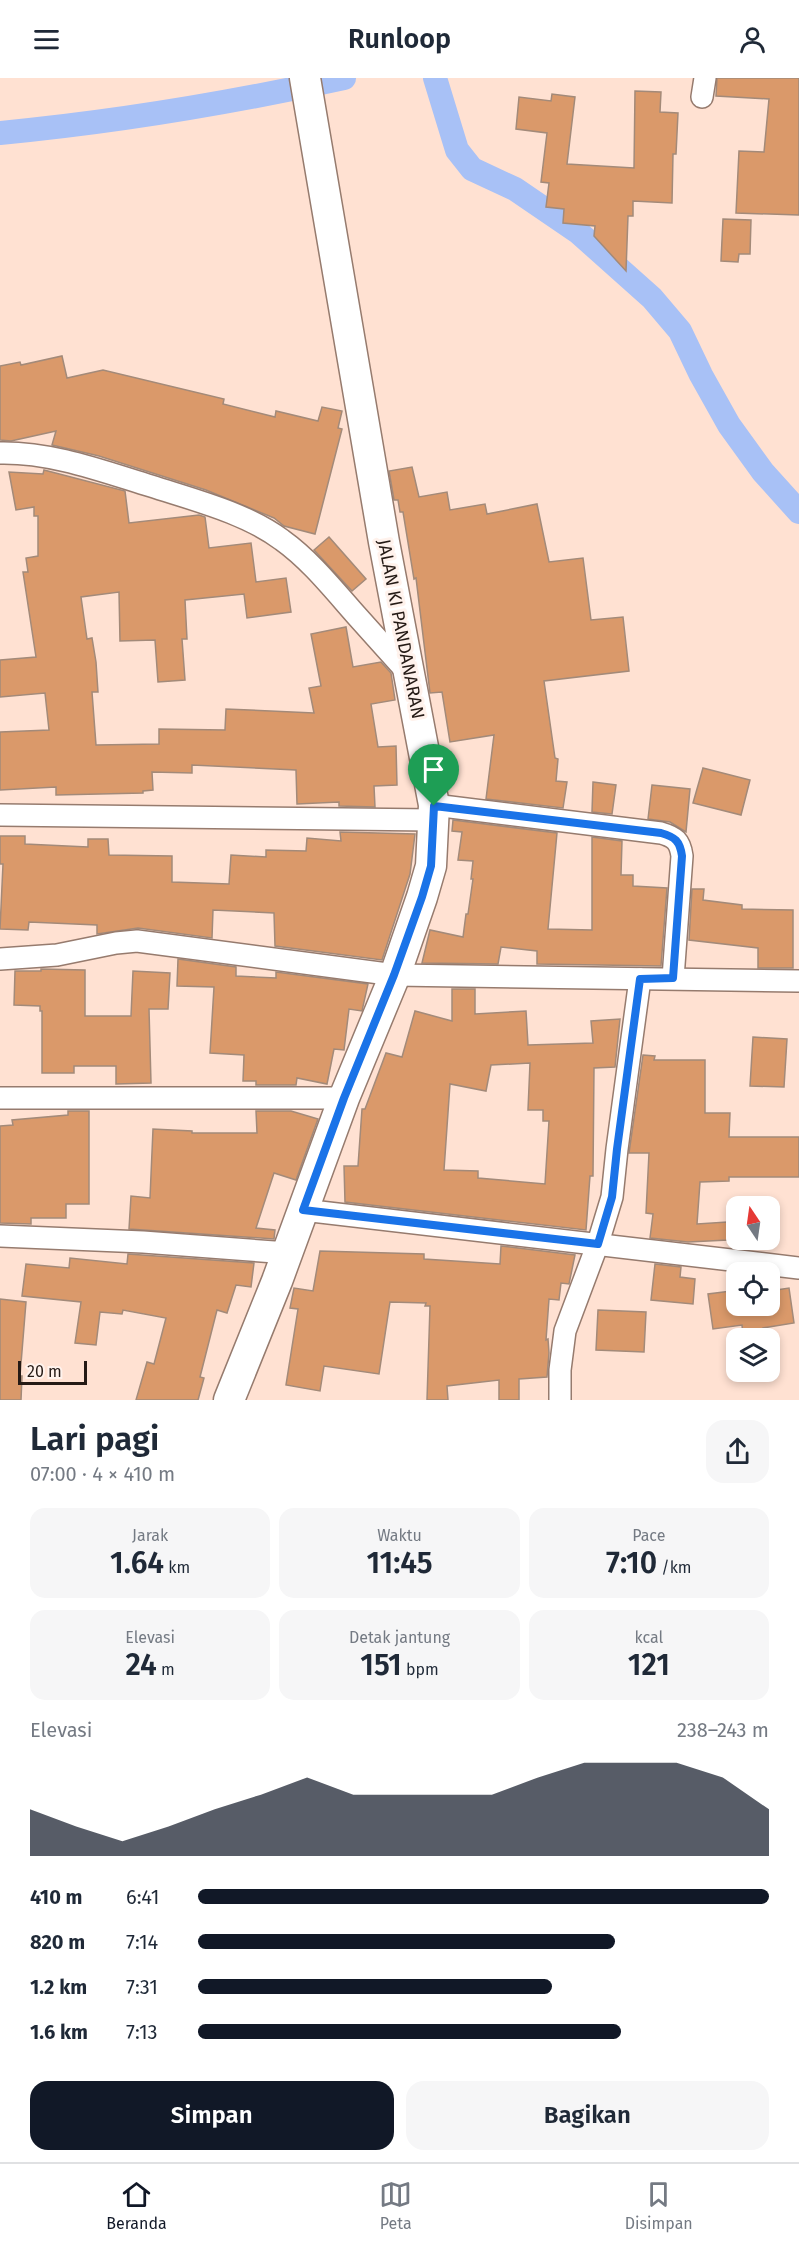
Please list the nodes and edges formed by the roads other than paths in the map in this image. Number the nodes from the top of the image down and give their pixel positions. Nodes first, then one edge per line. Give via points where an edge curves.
1 (305, 78) edge
2 (0, 453) edge
3 (408, 673) junction
4 (434, 813) junction
5 (0, 815) edge
6 (0, 958) edge
7 (394, 975) junction
8 (673, 978) junction
9 (640, 979) junction
10 (799, 981) edge
11 (0, 1098) edge
12 (344, 1098) junction
13 (303, 1210) junction
14 (0, 1236) edge
15 (598, 1244) junction
16 (288, 1253) junction
17 (799, 1268) edge
18 (229, 1400) edge
19 (560, 1400) edge

1 - 3 main road, JALAN KI PANDANARAN
2 - 3 street via 79,464 204,502 271,533 324,578
3 - 4 main road, JALAN KI PANDANARAN
4 - 5 street
4 - 7 main road, JALAN KI PANDANARAN via 428,878
4 - 8 street via 661,833 674,838 682,856
6 - 7 street via 57,955 137,941
7 - 9 street
7 - 12 main road, JALAN KI PANDANARAN
8 - 9 street
8 - 10 street
9 - 15 street via 612,1197
11 - 12 street
12 - 13 main road, JALAN KI PANDANARAN
13 - 15 street
13 - 16 main road, JALAN KI PANDANARAN
14 - 16 street
15 - 17 street
15 - 19 street via 565,1331
16 - 18 main road, JALAN KI PANDANARAN

